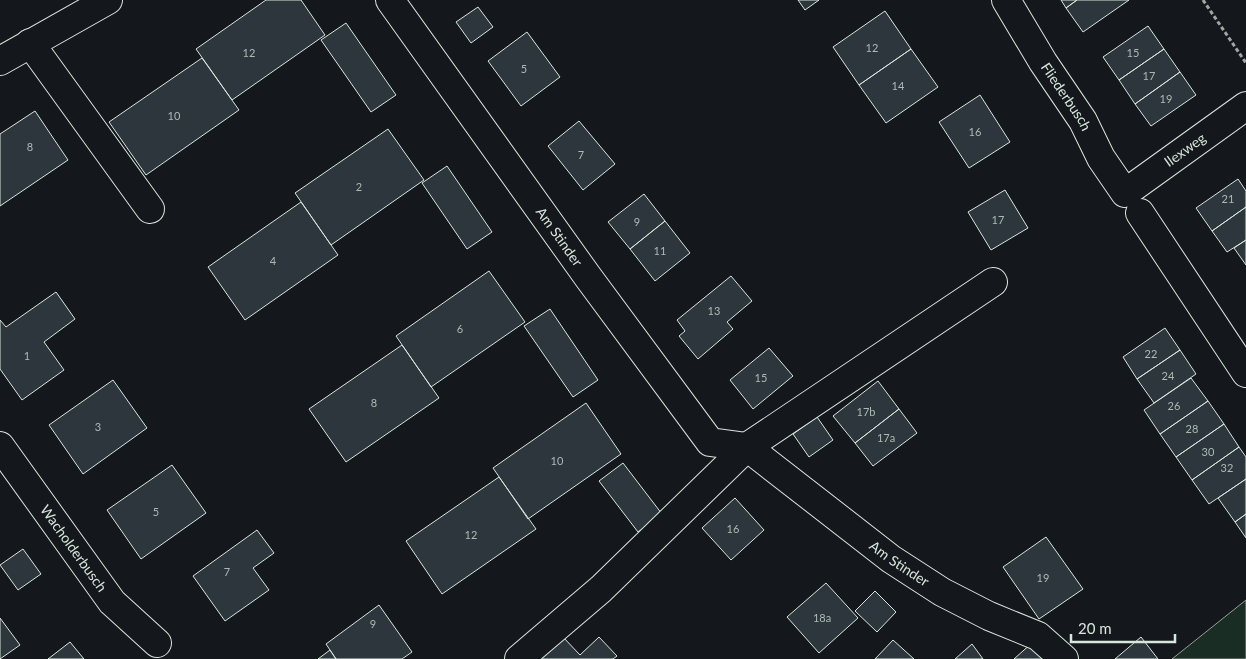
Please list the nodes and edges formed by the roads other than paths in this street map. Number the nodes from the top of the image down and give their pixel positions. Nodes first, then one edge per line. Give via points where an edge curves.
1 (108, 0) edge
2 (390, 0) edge
3 (1006, 0) edge
4 (30, 43) junction
5 (0, 61) edge
6 (1246, 106) edge
7 (1132, 203) junction
8 (150, 209) dead end
9 (993, 282) dead end
10 (1246, 373) edge
11 (0, 446) edge
12 (747, 447) junction
13 (157, 643) dead end
14 (519, 659) edge
15 (1064, 659) edge

1 - 4 street
2 - 12 street, Am Stinder via 710,442
3 - 7 street, Fliederbusch via 1083,121 1101,158
4 - 5 street
4 - 8 street
6 - 7 street, Ilexweg
7 - 10 street, Fliederbusch
9 - 12 street
11 - 13 street, Wacholderbusch via 112,602
12 - 14 street via 602,589
12 - 15 street, Am Stinder via 891,560 942,592 1038,636

